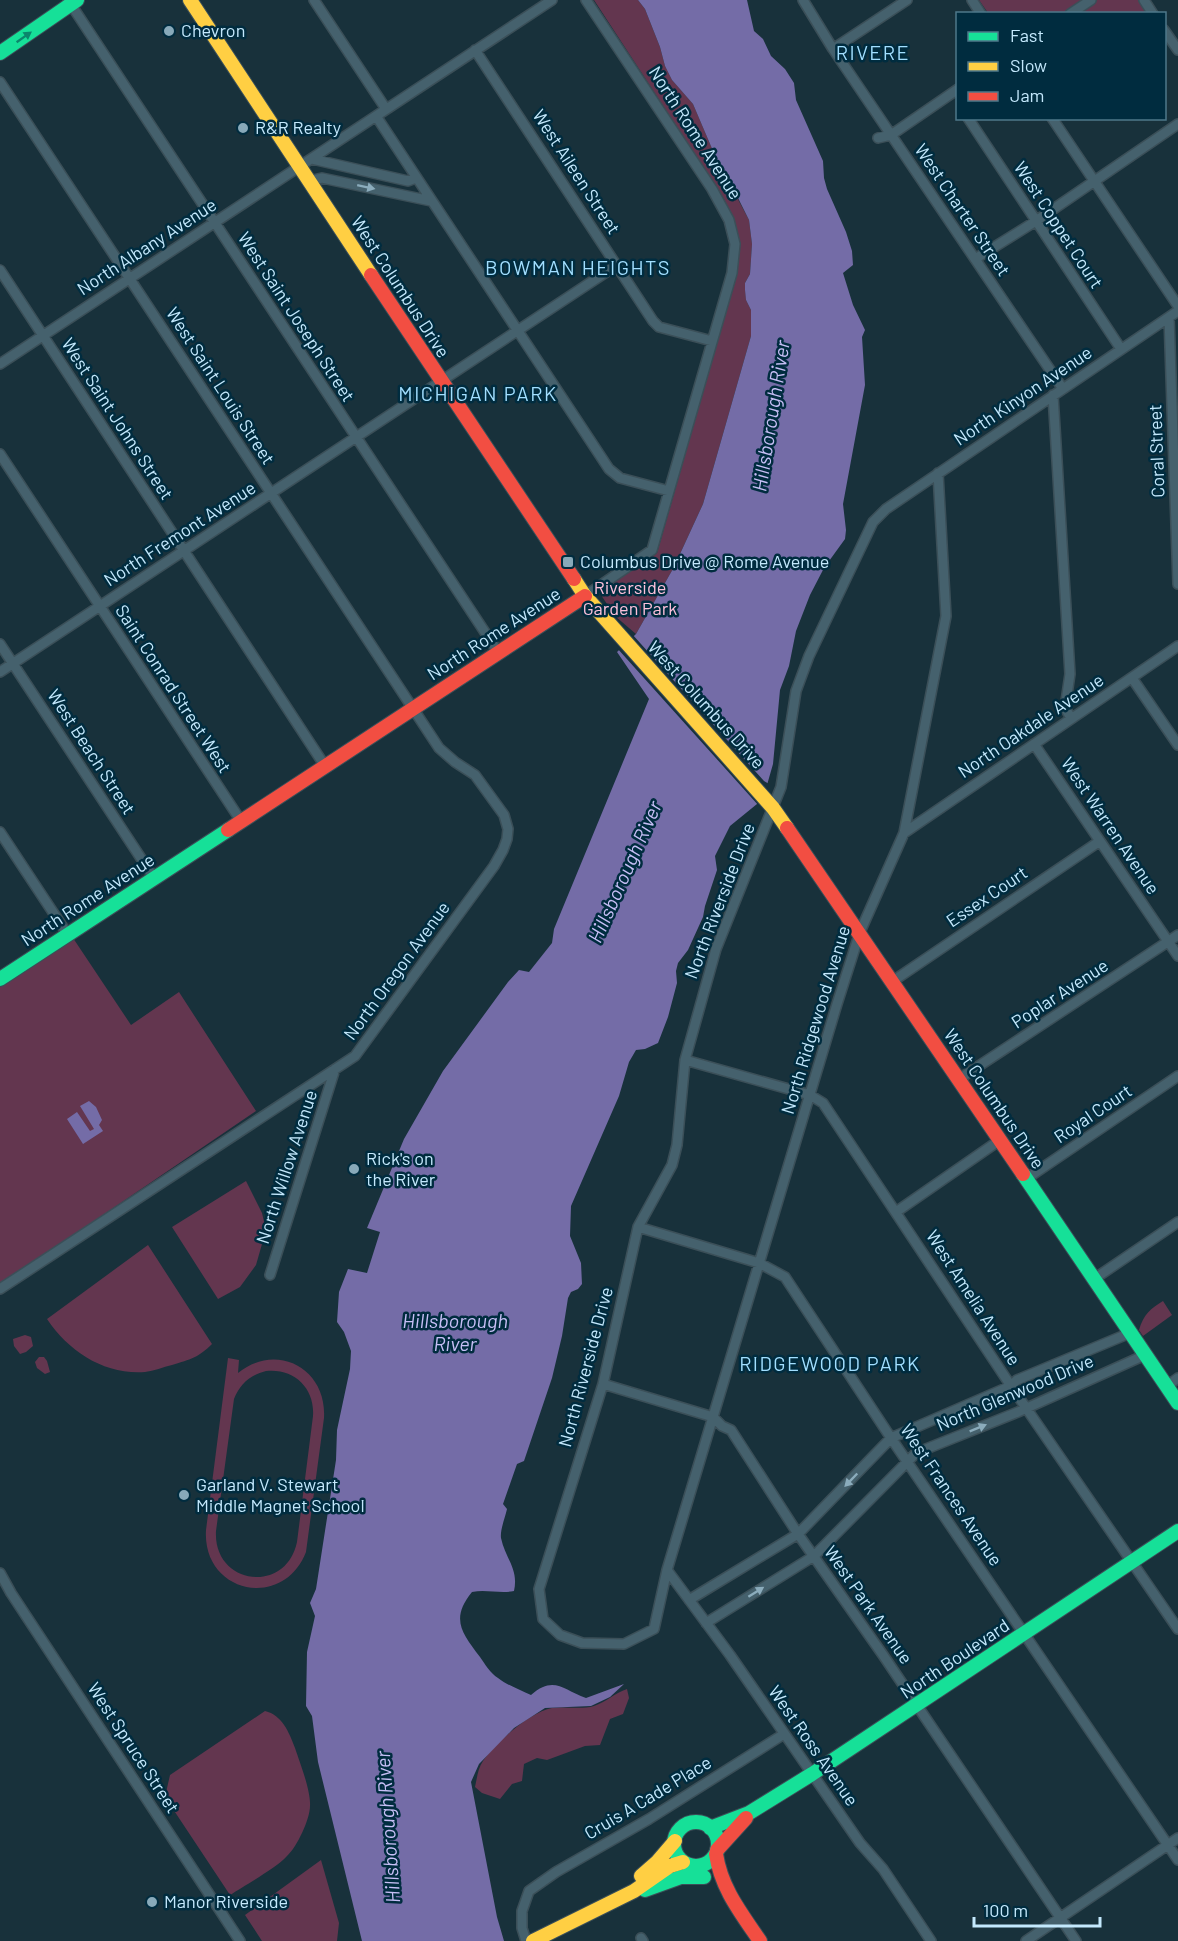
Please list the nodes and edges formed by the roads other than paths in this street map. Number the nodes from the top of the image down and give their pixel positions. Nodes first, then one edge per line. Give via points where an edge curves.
1 (190, 0) edge
2 (314, 0) edge
3 (552, 0) edge
4 (586, 0) edge
5 (803, 0) edge
6 (907, 0) edge
7 (1091, 0) edge
8 (72, 1) edge
9 (1073, 12) edge
10 (1166, 33) edge
11 (833, 49) junction
12 (475, 50) junction
13 (1178, 50) edge
14 (0, 54) edge
15 (0, 82) edge
16 (954, 91) edge
17 (386, 109) junction
18 (376, 116) junction
19 (969, 120) edge
20 (1053, 120) edge
21 (1178, 124) edge
22 (891, 135) junction
23 (878, 138) dead end
24 (312, 159) junction
25 (299, 167) junction
26 (416, 178) junction
27 (309, 181) junction
28 (1094, 181) junction
29 (431, 201) junction
30 (1036, 221) junction
31 (214, 222) junction
32 (975, 259) junction
33 (617, 265) junction
34 (0, 270) edge
35 (129, 278) junction
36 (1178, 306) edge
37 (1178, 311) edge
38 (1169, 317) junction
39 (517, 330) junction
40 (42, 334) junction
41 (712, 341) junction
42 (1121, 350) junction
43 (0, 364) edge
44 (441, 382) junction
45 (1062, 389) junction
46 (1053, 395) junction
47 (355, 437) junction
48 (0, 454) edge
49 (938, 473) junction
50 (669, 491) junction
51 (272, 494) junction
52 (886, 509) joint
53 (184, 551) junction
54 (1178, 584) edge
55 (585, 596) junction
56 (100, 606) junction
57 (0, 644) edge
58 (1178, 646) edge
59 (498, 652) junction
60 (12, 663) junction
61 (0, 672) edge
62 (1132, 678) junction
63 (413, 708) junction
64 (1071, 718) junction
65 (1034, 744) junction
66 (1178, 745) edge
67 (325, 766) junction
68 (769, 802) junction
69 (241, 821) junction
70 (0, 832) edge
71 (904, 833) junction
72 (1100, 841) junction
73 (154, 878) junction
74 (860, 932) junction
75 (68, 935) junction
76 (1178, 935) edge
77 (1168, 942) junction
78 (1178, 956) edge
79 (0, 980) edge
80 (893, 981) junction
81 (686, 1060) junction
82 (335, 1069) junction
83 (1178, 1076) edge
84 (959, 1080) junction
85 (810, 1095) junction
86 (1000, 1140) junction
87 (1026, 1179) junction
88 (896, 1212) junction
89 (1178, 1222) edge
90 (638, 1227) junction
91 (759, 1263) junction
92 (270, 1275) dead end
93 (1094, 1279) junction
94 (0, 1289) edge
95 (1130, 1333) junction
96 (1145, 1355) junction
97 (1172, 1382) edge
98 (603, 1384) junction
99 (1011, 1386) junction
100 (1178, 1403) edge
101 (1027, 1408) junction
102 (713, 1417) junction
103 (891, 1438) junction
104 (907, 1461) junction
105 (1178, 1531) edge
106 (798, 1534) junction
107 (814, 1556) junction
108 (1132, 1561) junction
109 (668, 1570) junction
110 (0, 1573) edge
111 (689, 1600) junction
112 (706, 1623) junction
113 (1178, 1629) edge
114 (1025, 1634) junction
115 (582, 1644) joint
116 (917, 1705) junction
117 (784, 1734) junction
118 (812, 1774) junction
119 (749, 1813) junction
120 (710, 1828) junction
121 (1178, 1838) edge
122 (675, 1841) junction
123 (1168, 1845) junction
124 (716, 1852) junction
125 (1178, 1860) edge
126 (686, 1863) junction
127 (704, 1877) junction
128 (725, 1891) junction
129 (622, 1895) junction
130 (1060, 1918) junction
131 (240, 1941) edge
132 (526, 1941) edge
133 (533, 1941) edge
134 (760, 1941) edge
135 (931, 1941) edge
136 (1026, 1941) edge
137 (1076, 1941) edge

1 - 25 street, West Columbus Drive
2 - 17 street
3 - 12 street, North Albany Avenue
4 - 41 street, North Rome Avenue via 729,220 735,244 732,273
5 - 11 street, West Charter Street
6 - 11 street
7 - 9 street
14 -> 8 street
8 - 31 street, West Saint Joseph Street
10 - 13 street
11 - 22 street, West Charter Street
12 - 17 street, North Albany Avenue
12 - 33 street, West Aileen Street
15 - 35 street, West Saint Louis Street
16 - 22 street
17 - 18 street, North Albany Avenue
18 - 24 street, North Albany Avenue
18 - 26 street
19 - 30 street, West Coppet Court
20 - 28 street
21 - 28 street
22 - 23 street
22 - 32 street, West Charter Street
24 - 25 street, North Albany Avenue
24 - 26 street via 408,181
25 - 27 street, West Columbus Drive
25 - 31 street, North Albany Avenue
26 - 29 street
27 -> 29 street via 322,178
27 - 44 street, West Columbus Drive
28 - 30 street
28 - 36 street
29 - 39 street
30 - 32 street
30 - 42 street, West Coppet Court
31 - 35 street, North Albany Avenue
31 - 47 street, West Saint Joseph Street
32 - 45 street, West Charter Street
33 - 39 street, North Fremont Avenue
33 - 41 street, West Aileen Street via 659,327
34 - 40 street, West Saint Johns Street
35 - 40 street, North Albany Avenue
35 - 51 street, West Saint Louis Street
37 - 38 street, North Kinyon Avenue
38 - 42 street, North Kinyon Avenue
38 - 54 street, Coral Street
39 - 44 street, North Fremont Avenue
39 - 50 street via 609,469 620,478
40 - 43 street, North Albany Avenue
40 - 53 street, West Saint Johns Street
41 - 50 street, North Rome Avenue
42 - 45 street, North Kinyon Avenue
44 - 47 street, North Fremont Avenue
44 - 55 street, West Columbus Drive
45 - 46 street, North Kinyon Avenue
46 - 49 street, North Kinyon Avenue
46 - 64 street via 1070,674 1065,708
47 - 51 street, North Fremont Avenue
47 - 59 street, West Saint Joseph Street
48 - 56 street, Saint Conrad Street West
49 - 52 street, North Kinyon Avenue
49 - 71 street, North Ridgewood Avenue via 946,616
50 - 55 street, North Rome Avenue via 652,550
51 - 53 street, North Fremont Avenue
51 - 63 street, West Saint Louis Street
52 - 68 street, North Riverside Drive via 873,522 809,656 796,691 781,787
53 - 56 street, North Fremont Avenue
53 - 67 street, West Saint Johns Street
55 - 59 street, North Rome Avenue
55 - 68 street, West Columbus Drive
56 - 60 street, North Fremont Avenue
56 - 69 street, Saint Conrad Street West
57 - 60 street, West Beach Street
58 - 62 street, North Oakdale Avenue
59 - 63 street, North Rome Avenue
60 - 61 street, North Fremont Avenue
60 - 73 street, West Beach Street
62 - 64 street, North Oakdale Avenue
62 - 66 street
63 - 67 street, North Rome Avenue
63 - 82 street, North Oregon Avenue via 439,748 481,781 504,815 507,839 494,866 366,1044
64 - 65 street, North Oakdale Avenue
65 - 71 street, North Oakdale Avenue
65 - 72 street, West Warren Avenue
67 - 69 street, North Rome Avenue
68 - 74 street, West Columbus Drive
68 - 81 street, North Riverside Drive via 716,949
69 - 73 street, North Rome Avenue
70 - 75 street
71 - 74 street, North Ridgewood Avenue
72 - 77 street, West Warren Avenue
72 - 80 street, Essex Court
73 - 75 street, North Rome Avenue
74 - 80 street, West Columbus Drive
74 - 85 street, North Ridgewood Avenue
75 - 79 street, North Rome Avenue
76 - 77 street, Poplar Avenue
77 - 78 street, West Warren Avenue
77 - 84 street, Poplar Avenue
80 - 84 street, West Columbus Drive
81 - 85 street, West Amelia Avenue
81 - 90 street, North Riverside Drive via 672,1165
82 - 92 street, North Willow Avenue
82 - 94 street, North Oregon Avenue
83 - 87 street, Royal Court
84 - 86 street, West Columbus Drive
85 - 88 street, West Amelia Avenue via 823,1103
85 - 91 street, North Ridgewood Avenue
86 - 87 street, West Columbus Drive
86 - 88 street
87 - 93 street, West Columbus Drive
88 - 99 street, West Amelia Avenue
89 - 93 street
90 - 91 street, West Frances Avenue
90 - 98 street, North Riverside Drive
91 - 102 street, North Ridgewood Avenue
91 - 103 street, West Frances Avenue via 786,1277
93 - 95 street, West Columbus Drive
95 - 96 street, West Columbus Drive
95 - 99 street, North Glenwood Drive via 1017,1380
96 - 97 street, West Columbus Drive
96 - 101 street, North Glenwood Drive
97 - 100 street, West Columbus Drive
98 - 102 street, West Park Avenue
98 - 115 street, North Riverside Drive via 539,1589 543,1619 560,1635
99 - 101 street, West Amelia Avenue
99 - 103 street, North Glenwood Drive
104 -> 101 street, North Glenwood Drive via 916,1453
101 - 108 street, West Amelia Avenue
102 - 106 street, West Park Avenue via 731,1430
102 - 109 street, North Ridgewood Avenue
103 - 104 street, West Frances Avenue
103 -> 106 street, North Glenwood Drive
104 - 107 street, North Glenwood Drive
104 - 114 street, West Frances Avenue
105 - 108 street, North Boulevard
106 - 107 street, West Park Avenue
106 - 111 street, North Glenwood Drive
112 -> 107 street, North Glenwood Drive
107 - 116 street, West Park Avenue
108 - 113 street, West Amelia Avenue
108 - 114 street, North Boulevard
109 - 111 street, West Ross Avenue
109 - 115 street, North Ridgewood Avenue via 654,1629 624,1644
110 - 131 street, West Spruce Street
111 - 112 street, West Ross Avenue
112 - 117 street, West Ross Avenue
114 - 116 street, North Boulevard
114 - 123 street, West Frances Avenue
116 - 118 street, North Boulevard
116 - 130 street, West Park Avenue
117 - 118 street, West Ross Avenue
117 - 132 street, Cruis A Cade Place via 529,1891 522,1911
118 - 119 street, North Boulevard
118 - 135 street, West Ross Avenue
119 - 120 street, North Boulevard
119 - 124 street, North Boulevard
120 - 122 street via 698,1822 686,1825
120 - 124 street via 716,1835
121 - 123 street
122 - 126 street via 676,1852
122 - 129 street
123 - 125 street, West Frances Avenue
123 - 130 street
124 - 126 street via 708,1863
124 - 128 street
126 - 127 street
126 - 129 street via 670,1866
127 - 128 street
127 - 129 street via 684,1876
128 - 134 street
129 - 133 street
130 - 136 street
130 - 137 street, West Park Avenue

